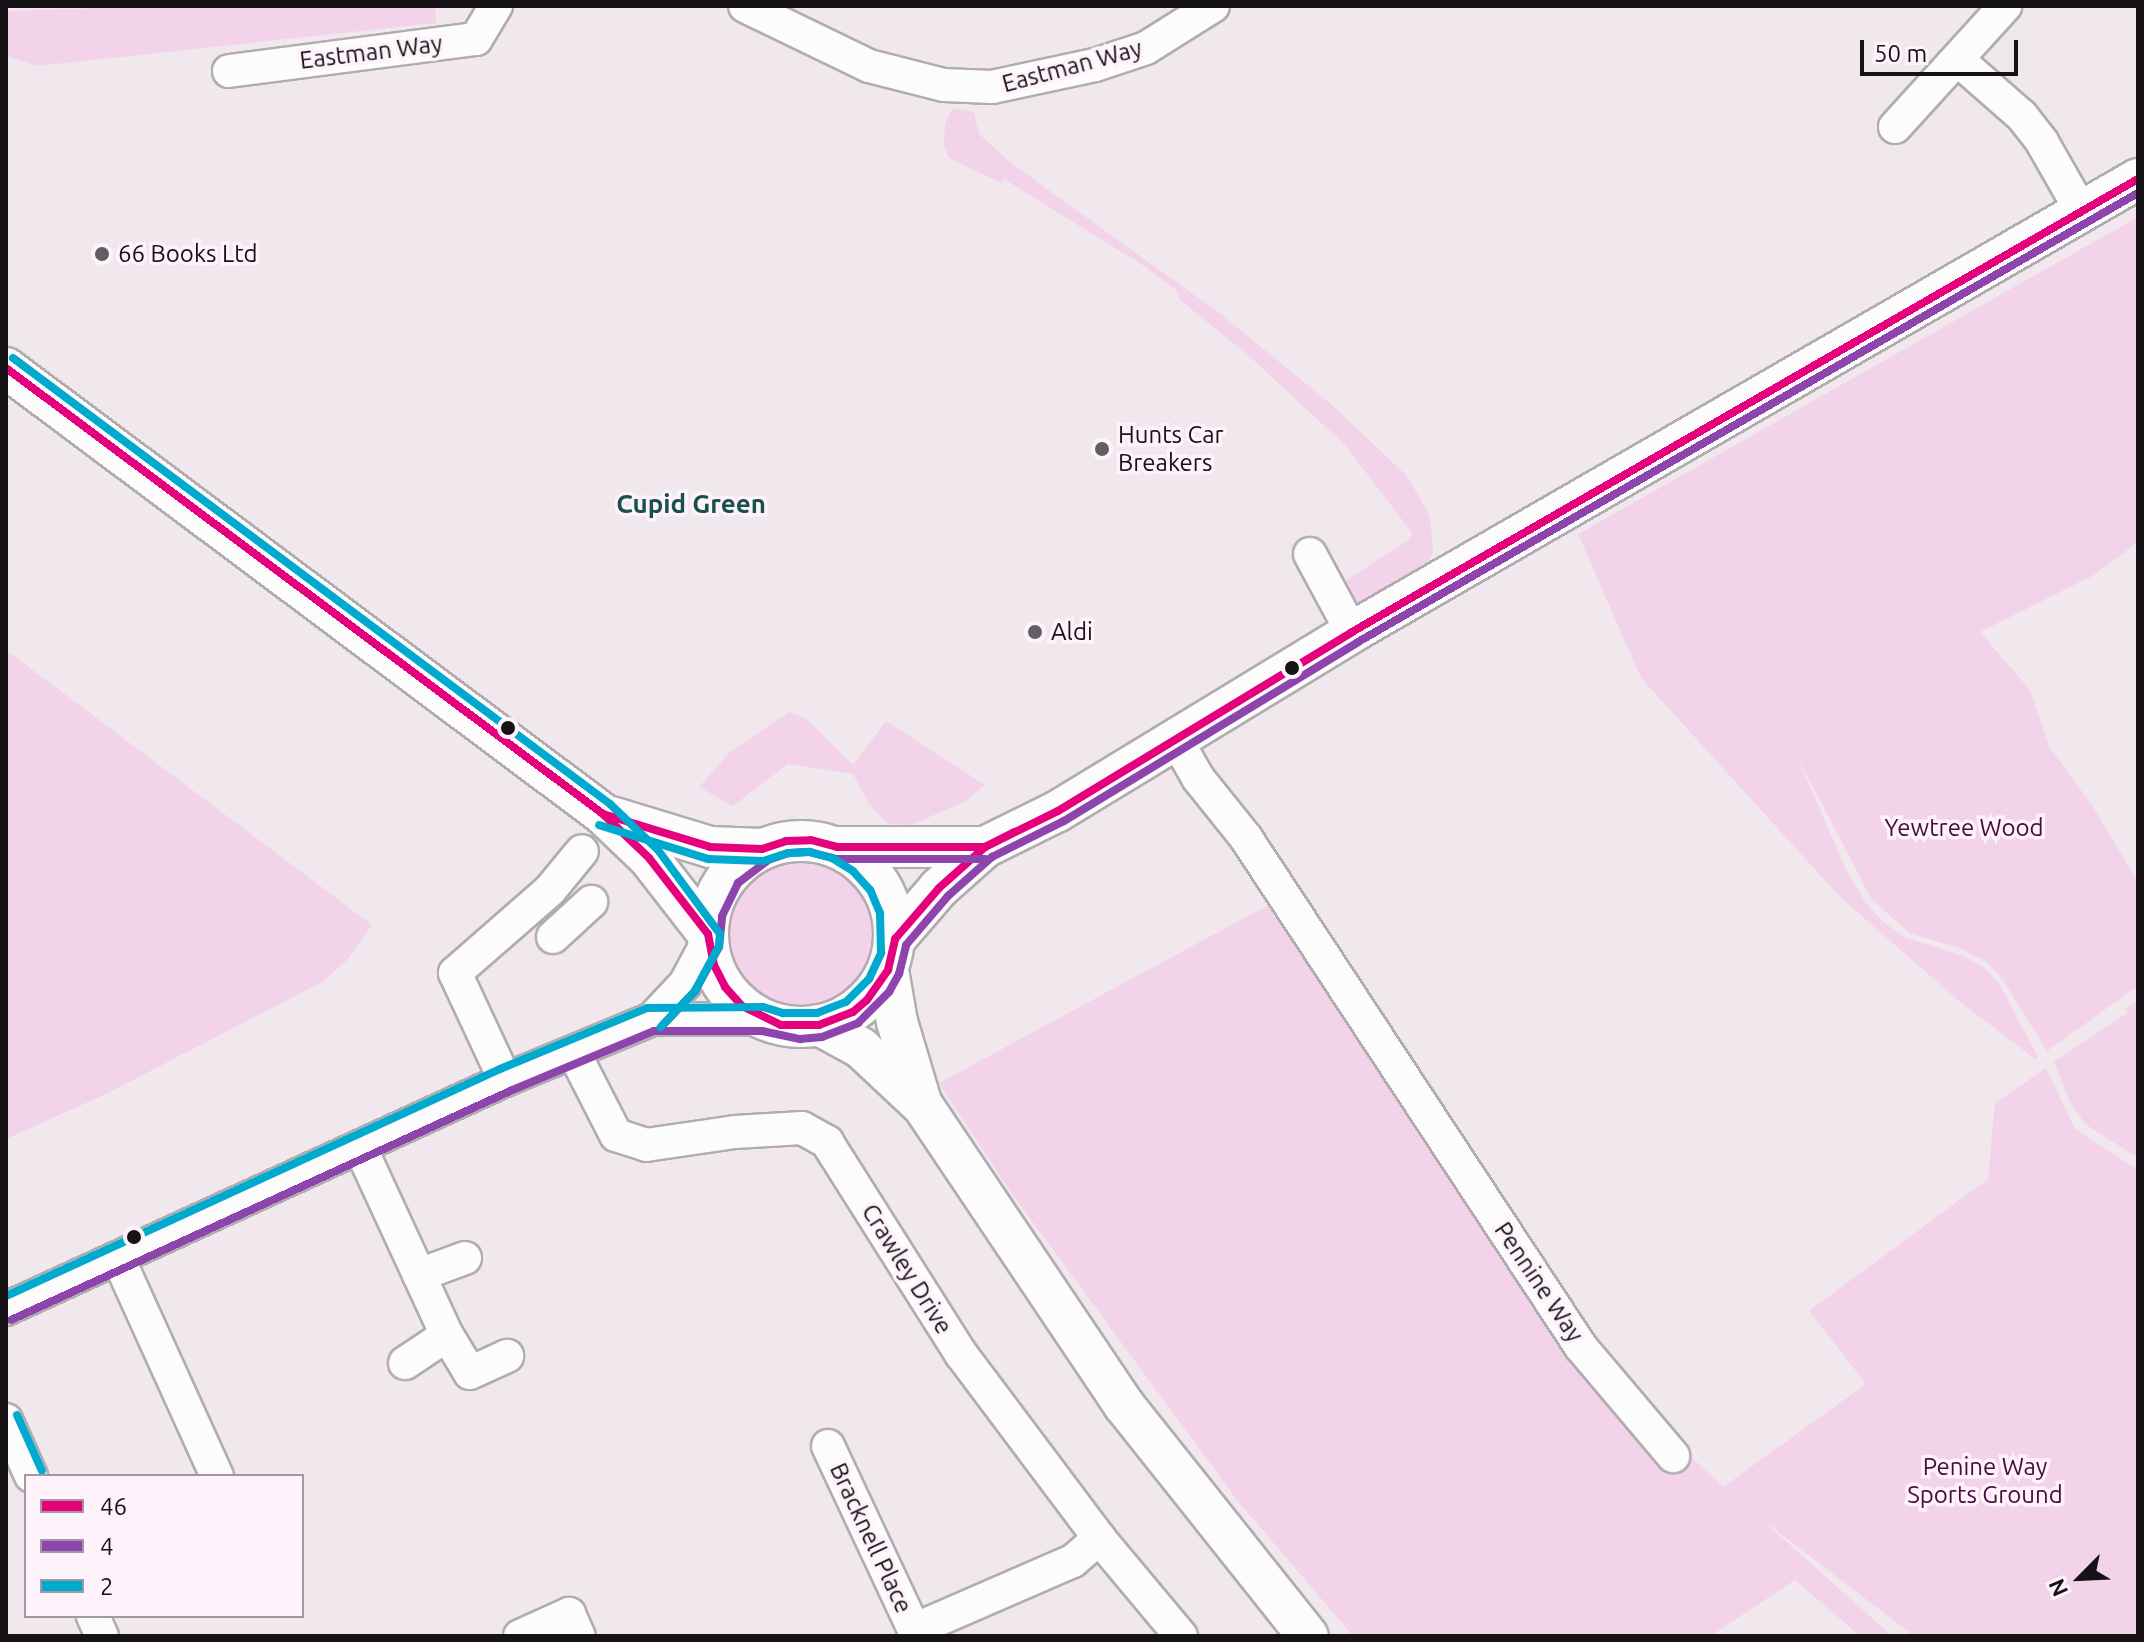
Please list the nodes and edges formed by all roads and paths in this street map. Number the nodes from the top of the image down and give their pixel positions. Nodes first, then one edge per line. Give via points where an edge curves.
1 (496, 6) edge
2 (745, 6) edge
3 (1213, 6) edge
4 (2005, 6) edge
5 (1958, 60) junction
6 (229, 71) dead end
7 (1895, 127) dead end
8 (2138, 179) edge
9 (2082, 212) junction
10 (6, 368) edge
11 (1310, 554) dead end
12 (1352, 632) junction
13 (1177, 741) junction
14 (603, 814) junction
15 (837, 847) junction
16 (985, 847) junction
17 (762, 849) junction
18 (582, 851) dead end
19 (550, 890) junction
20 (572, 920) dead end
21 (708, 938) junction
22 (891, 955) junction
23 (652, 1019) junction
24 (763, 1019) junction
25 (819, 1025) junction
26 (574, 1053) junction
27 (505, 1080) junction
28 (923, 1106) junction
29 (360, 1147) junction
30 (118, 1258) junction
31 (465, 1258) dead end
32 (419, 1275) junction
33 (6, 1309) edge
34 (447, 1335) junction
35 (507, 1356) dead end
36 (405, 1363) dead end
37 (6, 1420) edge
38 (828, 1446) dead end
39 (1673, 1456) dead end
40 (30, 1474) edge
41 (216, 1474) edge
42 (1099, 1538) junction
43 (915, 1633) edge
44 (520, 1636) edge
45 (579, 1636) edge
46 (1181, 1636) edge
47 (1308, 1636) edge

1 - 6 street, Eastman Way via 476,39
2 - 3 street, Eastman Way via 869,66 944,85 992,87 1146,48
4 - 5 street
5 - 7 street
5 - 9 street via 2022,116
8 - 9 main road
9 - 12 main road
10 - 14 main road
11 - 12 street
12 - 13 main road
13 - 16 main road
13 - 39 street, Pennine Way via 1581,1347
14 - 17 main road via 710,847
14 - 21 main road via 649,858
15 - 16 main road
15 - 17 main road via 811,840
15 - 22 main road via 880,883 892,910
16 - 22 main road via 939,888
17 - 21 main road via 728,875 717,893
18 - 19 street
19 - 20 street
19 - 27 street via 455,973
21 - 23 street via 685,984
21 - 24 main road via 725,987
22 - 25 main road via 867,1000 853,1012
22 - 28 main road via 897,1022
23 - 24 street
23 - 26 street
24 - 25 main road via 781,1025
25 - 28 main road via 861,1048
26 - 27 street
26 - 42 street, Crawley Drive via 616,1135 646,1145 802,1128 827,1142 961,1354
27 - 29 street
28 - 47 main road via 1124,1405
29 - 30 street
29 - 32 street
30 - 33 street
30 - 41 street
31 - 32 street
32 - 34 street
34 - 35 street via 470,1373
34 - 36 street
37 - 40 street
38 - 43 street, Bracknell Place
42 - 43 street, Bracknell Place via 1073,1561
42 - 46 street, Crawley Drive
44 - 45 street via 569,1614

